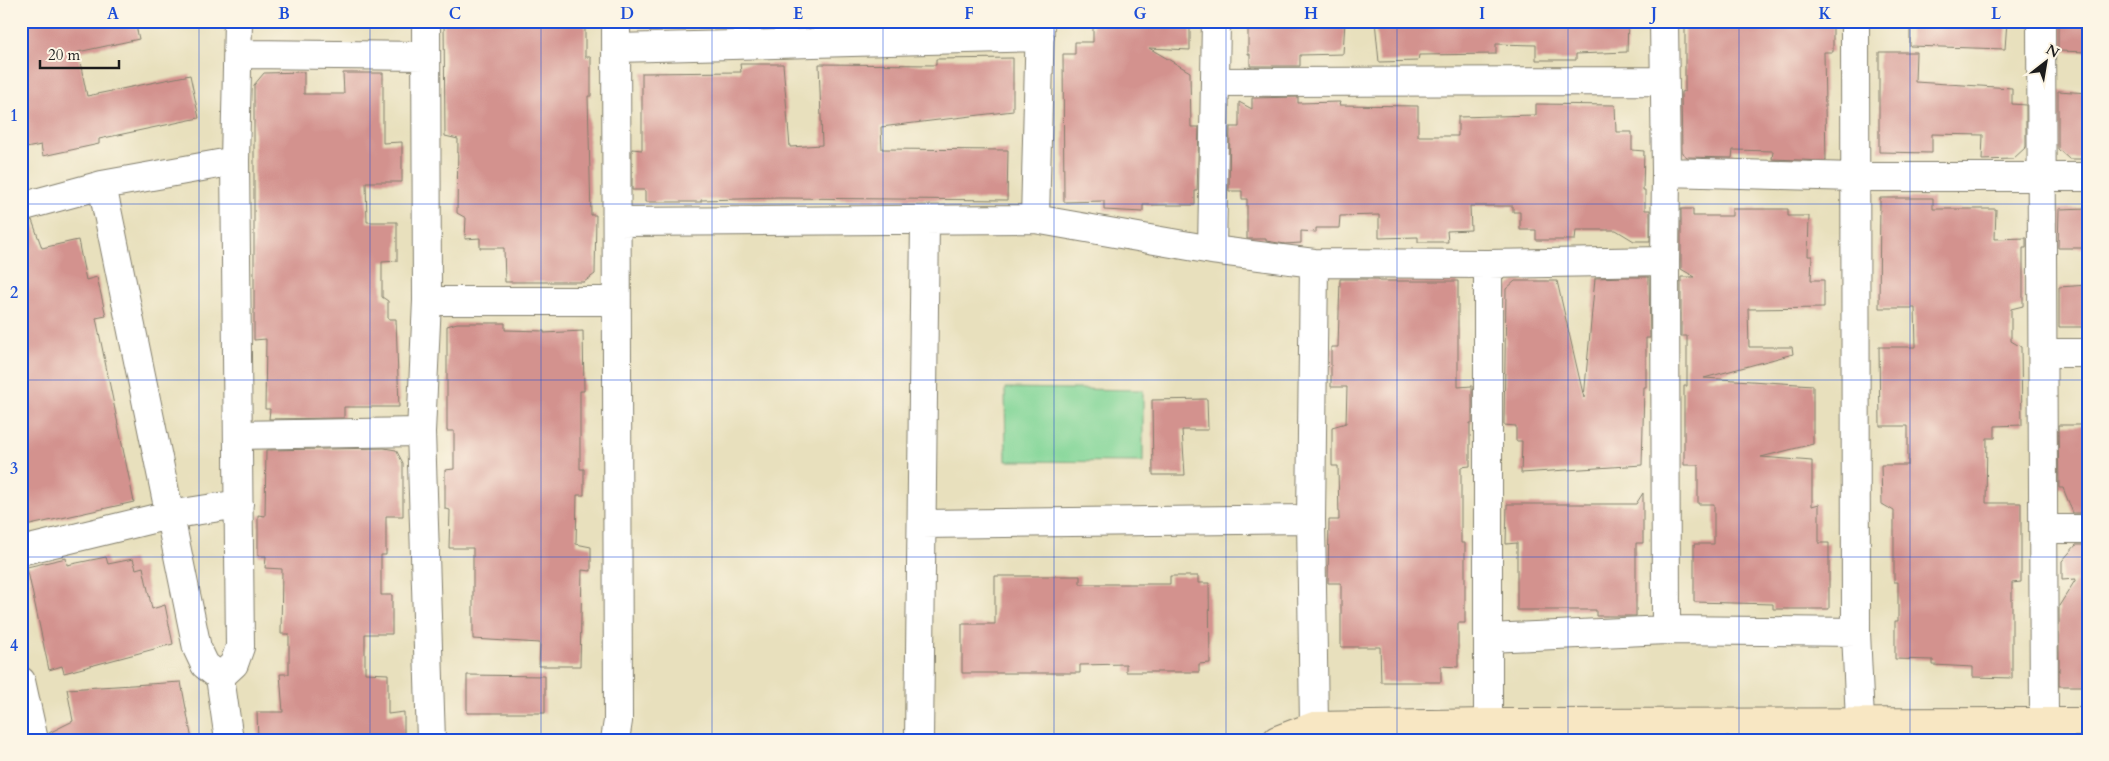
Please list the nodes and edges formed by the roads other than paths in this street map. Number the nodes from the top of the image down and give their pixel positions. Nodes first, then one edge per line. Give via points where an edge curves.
1 (238, 21) edge
2 (426, 21) edge
3 (616, 21) edge
4 (1216, 21) edge
5 (1664, 21) edge
6 (1855, 21) edge
7 (2041, 21) edge
8 (1040, 29) edge
9 (616, 48) junction
10 (238, 54) junction
11 (425, 56) junction
12 (1216, 82) junction
13 (1664, 82) junction
14 (235, 162) junction
15 (1666, 172) junction
16 (2088, 176) edge
17 (1855, 177) junction
18 (2041, 177) junction
19 (102, 185) junction
20 (21, 207) edge
21 (1035, 220) junction
22 (925, 221) junction
23 (616, 222) junction
24 (1212, 250) junction
25 (1665, 261) junction
26 (1314, 263) junction
27 (1488, 264) junction
28 (616, 301) junction
29 (427, 302) junction
30 (2044, 353) junction
31 (2088, 353) edge
32 (421, 432) junction
33 (239, 434) junction
34 (239, 504) junction
35 (169, 515) junction
36 (1311, 520) junction
37 (922, 524) junction
38 (2044, 529) junction
39 (2088, 529) edge
40 (21, 551) edge
41 (1666, 630) junction
42 (1856, 632) junction
43 (1489, 638) junction
44 (220, 677) junction
45 (21, 681) edge
46 (1860, 721) junction
47 (2044, 722) junction
48 (2088, 722) edge
49 (1488, 723) junction
50 (1314, 726) junction
51 (34, 740) edge
52 (229, 740) edge
53 (431, 740) edge
54 (615, 740) edge
55 (918, 740) edge
56 (1277, 740) edge

1 - 10 street
2 - 11 street
3 - 9 street
4 - 12 street
5 - 13 street
6 - 17 street
7 - 18 street
8 - 9 street
8 - 21 street
9 - 23 street
10 - 11 street
10 - 14 street
11 - 29 street
12 - 13 street
12 - 24 street
13 - 15 street
14 - 19 street
14 - 33 street
15 - 17 street
15 - 25 street
16 - 18 street
17 - 18 street
17 - 42 street
18 - 30 street
19 - 20 street
19 - 35 street
21 - 22 street
21 - 24 street
22 - 23 street
22 - 37 street
23 - 28 street
24 - 26 street
25 - 27 street
25 - 41 street
26 - 27 street
26 - 36 street
27 - 43 street
28 - 29 street
28 - 54 street via 618,721
29 - 32 street
30 - 31 street
30 - 38 street
32 - 33 street
32 - 53 street
33 - 34 street
34 - 35 street
34 - 44 street via 240,648 234,664
35 - 40 street
35 - 44 street via 197,648 205,665
36 - 37 street
36 - 50 street
37 - 55 street
38 - 39 street
38 - 47 street
41 - 42 street
41 - 43 street
42 - 46 street
43 - 49 street
44 - 52 street
45 - 51 street
46 - 47 street
46 - 49 street
47 - 48 street
49 - 50 street
50 - 56 street

